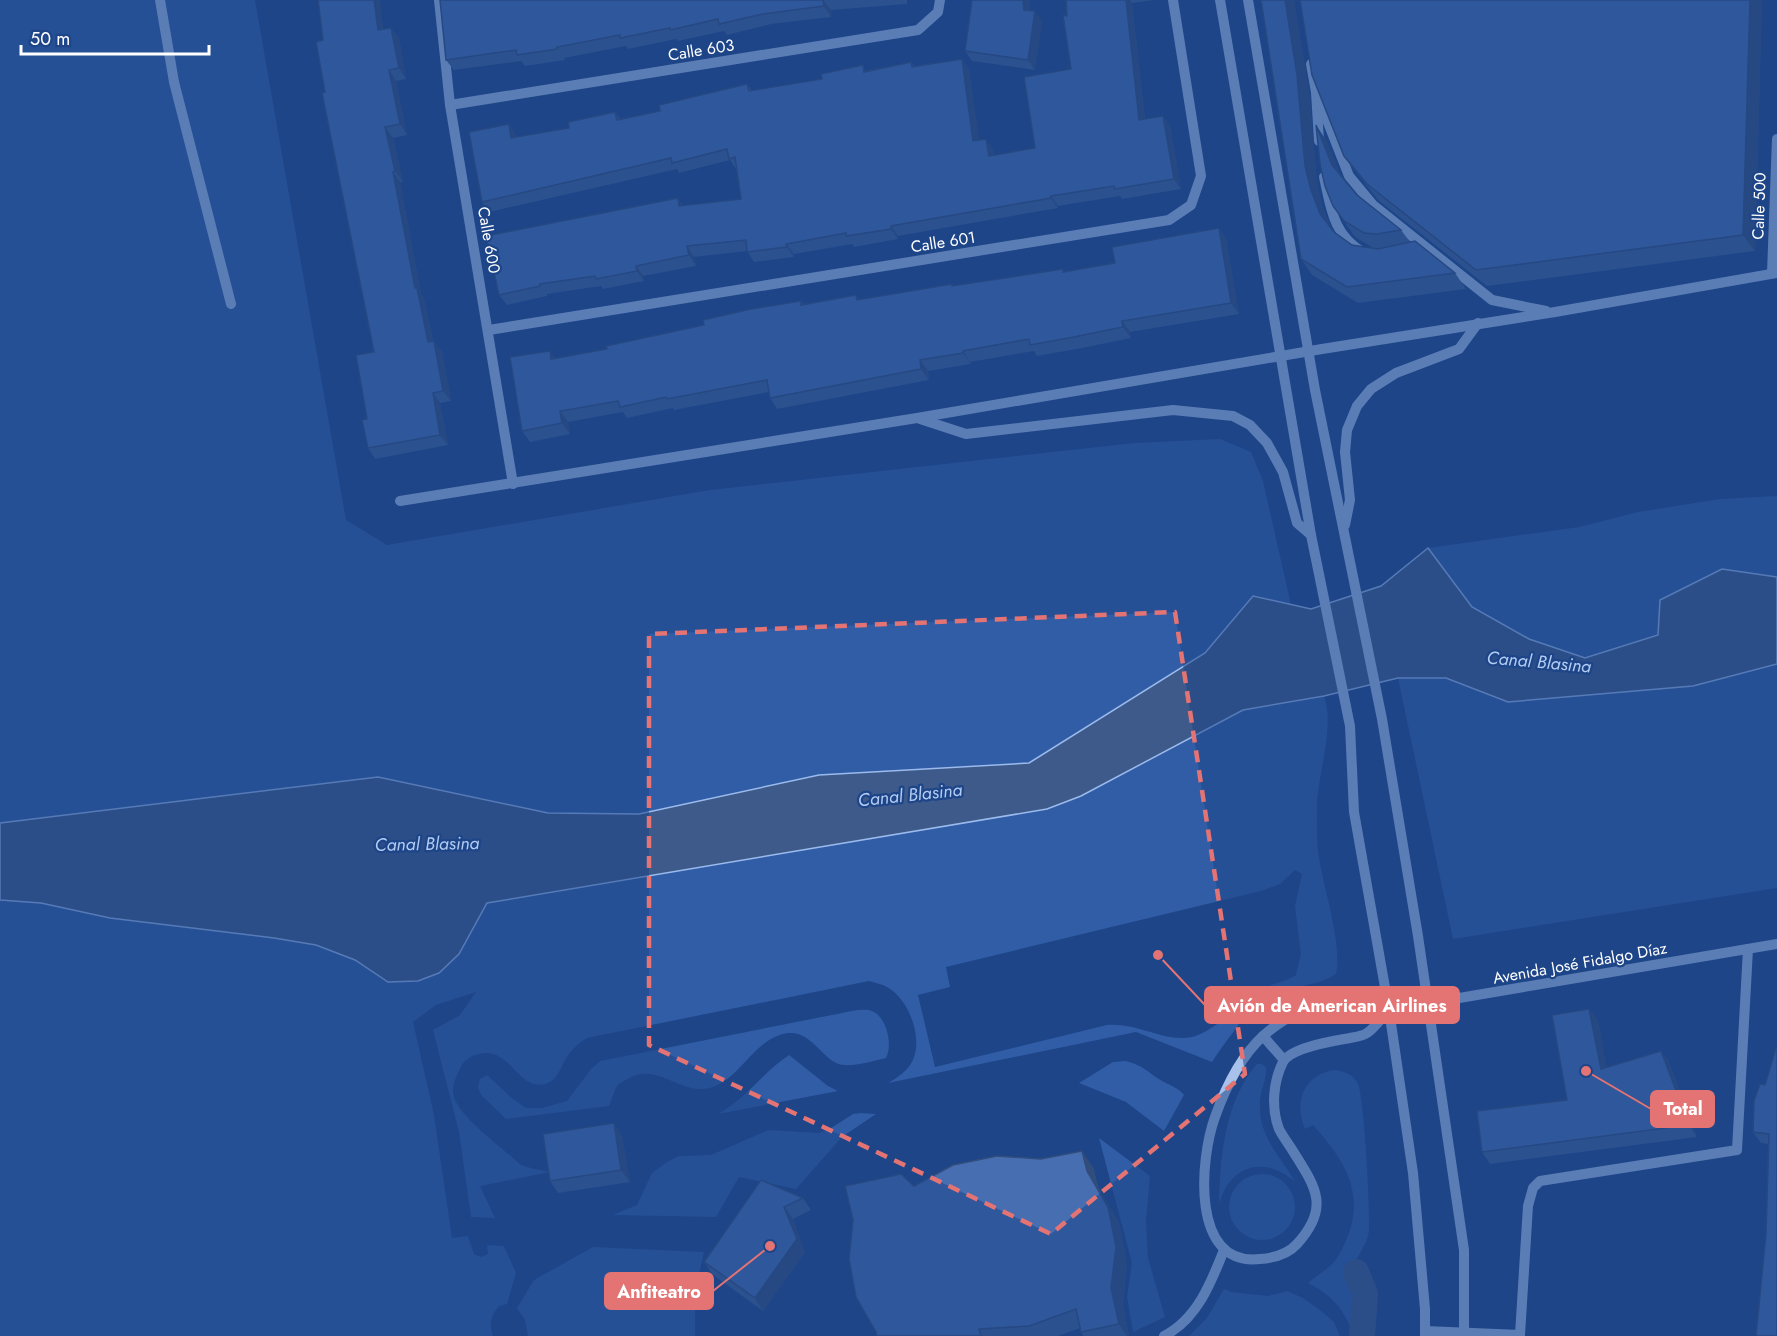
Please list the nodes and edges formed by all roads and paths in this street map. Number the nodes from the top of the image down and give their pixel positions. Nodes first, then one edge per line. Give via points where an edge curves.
1 (160, 0) edge
2 (439, 0) edge
3 (940, 0) edge
4 (1173, 0) edge
5 (1220, 0) edge
6 (1248, 0) edge
7 (1310, 57) edge
8 (1316, 92) junction
9 (450, 105) junction
10 (1777, 139) edge
11 (1428, 249) junction
12 (1414, 253) edge
13 (1377, 256) edge
14 (1774, 273) edge
15 (231, 304) dead end
16 (1555, 312) junction
17 (1478, 323) junction
18 (489, 330) junction
19 (1308, 351) junction
20 (1281, 356) junction
21 (917, 418) junction
22 (513, 484) junction
23 (400, 501) dead end
24 (1344, 531) junction
25 (1311, 535) junction
26 (1777, 944) edge
27 (1748, 949) junction
28 (1427, 1004) junction
29 (1389, 1010) junction
30 (1263, 1036) junction
31 (1284, 1060) junction
32 (1224, 1250) junction
33 (1425, 1333) edge
34 (1464, 1334) edge
35 (1164, 1336) edge

1 - 15 street via 174,82
2 - 9 street, Calle 600
3 - 9 street, Calle 603 via 938,12 918,30
4 - 18 street, Calle 601 via 1201,176 1191,205 1169,220
5 - 20 street
6 - 19 street
7 - 8 street
8 - 11 street via 1349,176 1373,205
8 - 13 street via 1320,161 1331,212 1338,230 1359,250
9 - 18 street, Calle 600
10 - 14 street, Calle 500
11 - 12 street
11 - 16 street via 1492,300
14 - 16 street
16 - 17 street
17 - 19 street
17 - 24 street via 1459,349 1396,372 1371,389 1357,406 1347,430 1350,501
18 - 22 street, Calle 600
19 - 20 street
19 - 24 street
20 - 21 street
20 - 25 street
21 - 22 street
21 - 25 street via 966,434 1173,410 1233,416 1250,425 1267,443 1283,472 1297,523
22 - 23 street
24 - 28 street via 1382,719
25 - 29 street via 1350,726 1354,812
26 - 27 street, Avenida José Fidalgo Díaz
27 - 28 street, Avenida José Fidalgo Díaz
27 - 34 street via 1737,1150 1540,1181 1527,1206 1520,1335
28 - 29 street, Avenida José Fidalgo Díaz
28 - 34 street via 1464,1250
29 - 30 street via 1358,997 1325,1003 1293,1014
29 - 31 street via 1366,1034 1314,1046
29 - 33 street via 1413,1173
30 - 31 street
30 - 32 street via 1234,1075 1215,1117 1206,1154 1203,1188 1207,1218
31 - 32 street via 1275,1085 1274,1109 1279,1129 1313,1183 1317,1198 1315,1218 1295,1247 1275,1257 1256,1260
32 - 35 street via 1196,1308 1178,1329
33 - 34 street

